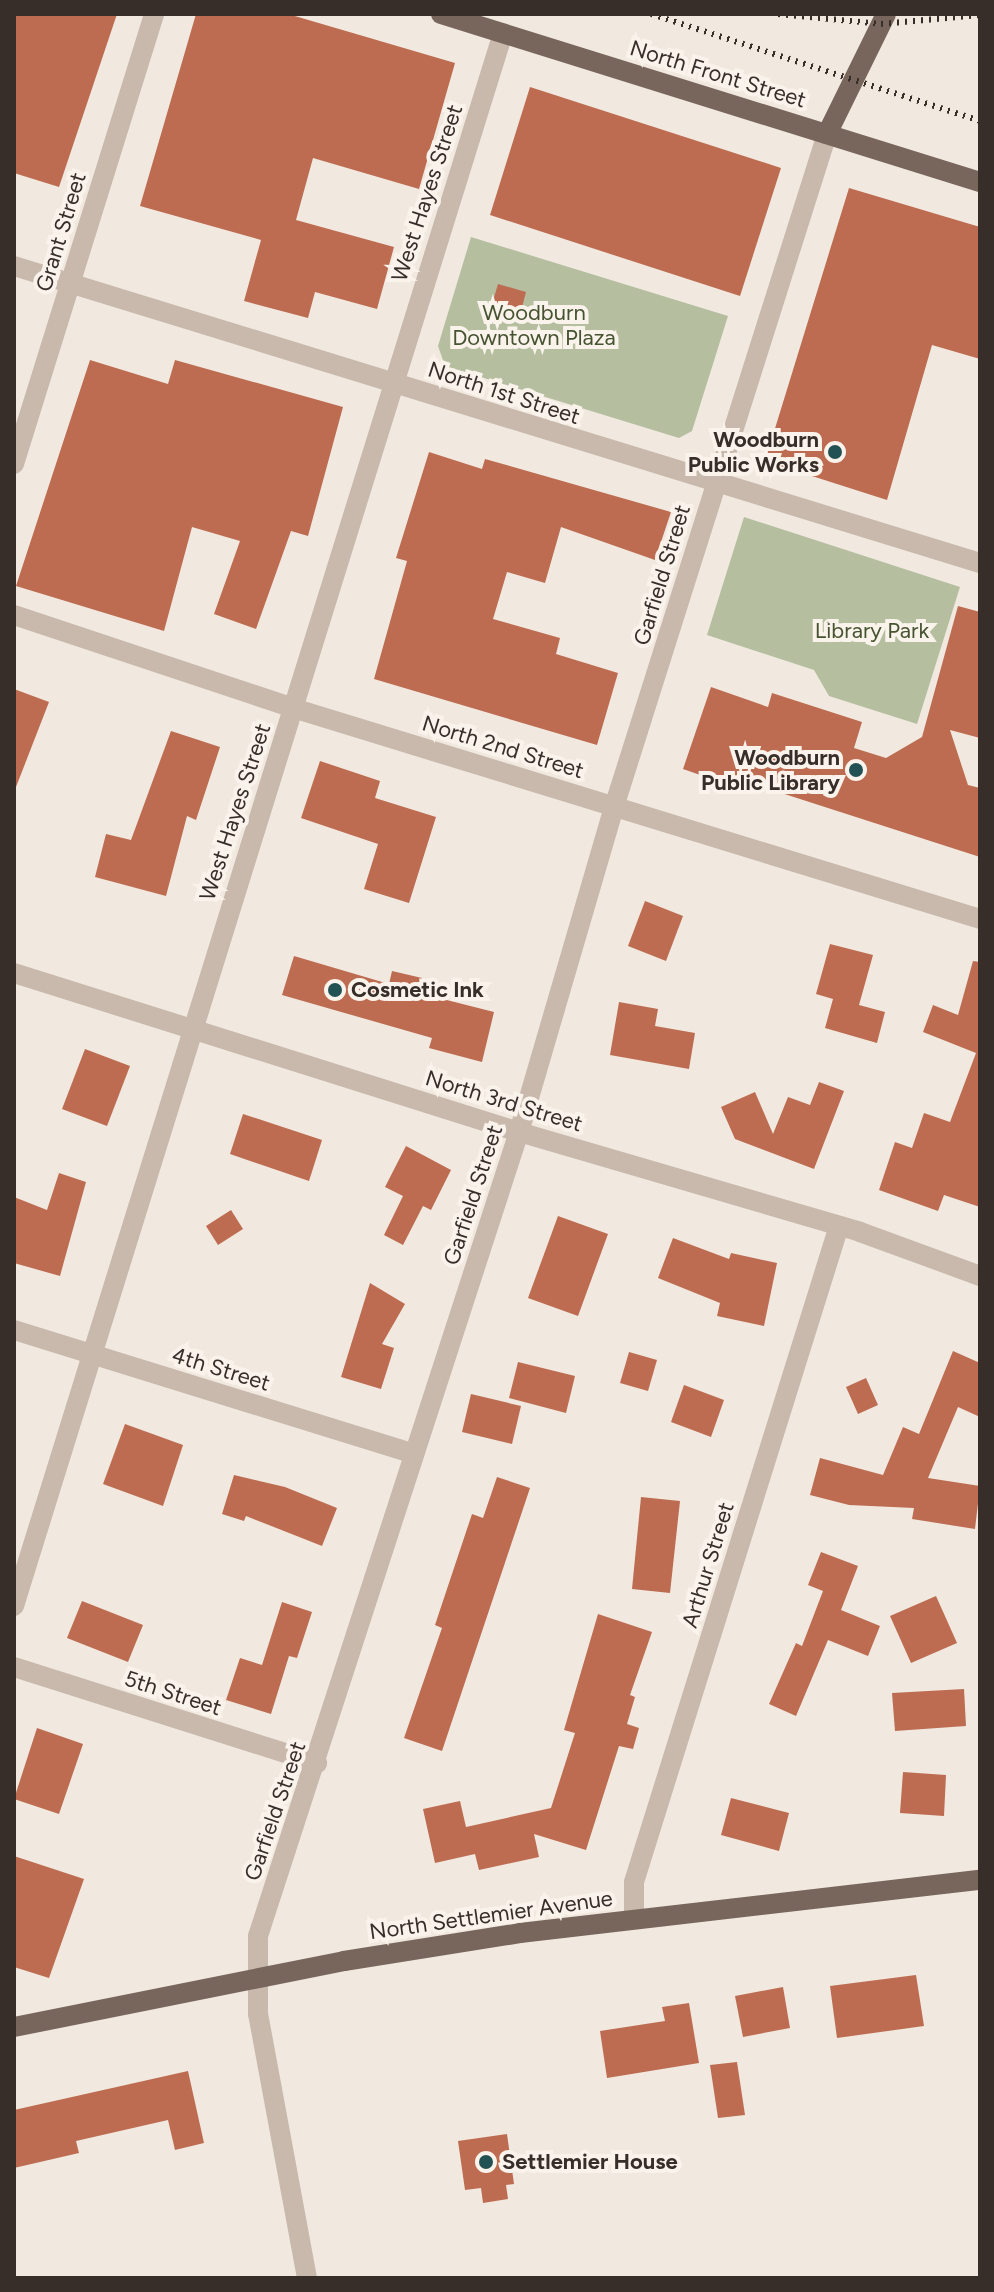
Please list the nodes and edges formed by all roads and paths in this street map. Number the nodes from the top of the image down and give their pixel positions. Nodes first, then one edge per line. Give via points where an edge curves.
1 (154, 14) edge
2 (441, 14) edge
3 (886, 14) edge
4 (503, 33) junction
5 (827, 134) junction
6 (980, 182) edge
7 (14, 266) edge
8 (70, 284) junction
9 (391, 382) junction
10 (14, 464) edge
11 (716, 484) junction
12 (980, 563) edge
13 (14, 615) edge
14 (293, 708) junction
15 (614, 807) junction
16 (980, 919) edge
17 (14, 973) edge
18 (192, 1028) junction
19 (519, 1132) junction
20 (839, 1226) junction
21 (980, 1276) edge
22 (14, 1330) edge
23 (92, 1355) junction
24 (414, 1454) junction
25 (14, 1606) edge
26 (14, 1667) edge
27 (317, 1763) junction
28 (980, 1880) edge
29 (634, 1919) junction
30 (255, 1981) junction
31 (14, 2027) edge
32 (307, 2278) edge

1 - 8 street, Grant Street
2 - 4 main road, North Front Street
3 - 5 main road
4 - 5 main road, North Front Street
4 - 9 street, West Hayes Street
5 - 6 main road, North Front Street
5 - 11 street, Garfield Street
7 - 8 street, North 1st Street
8 - 9 street, North 1st Street
8 - 10 street, Grant Street
9 - 11 street, North 1st Street
9 - 14 street, West Hayes Street
11 - 12 street, North 1st Street
11 - 15 street, Garfield Street
13 - 14 street, North 2nd Street
14 - 15 street, North 2nd Street
14 - 18 street, West Hayes Street
15 - 16 street, North 2nd Street
15 - 19 street, Garfield Street
17 - 18 street, North 3rd Street
18 - 19 street, North 3rd Street
18 - 23 street, West Hayes Street
19 - 20 street, North 3rd Street
19 - 24 street, Garfield Street
20 - 21 street, North 3rd Street
20 - 29 street, Arthur Street via 634,1882
22 - 23 street, 4th Street
23 - 24 street, 4th Street
23 - 25 street, West Hayes Street
24 - 27 street, Garfield Street
26 - 27 street, 5th Street
27 - 30 street, Garfield Street via 258,1936
28 - 29 main road, North Settlemier Avenue
29 - 30 main road, North Settlemier Avenue via 443,1944
30 - 31 main road, North Settlemier Avenue
30 - 32 street, Garfield Street

